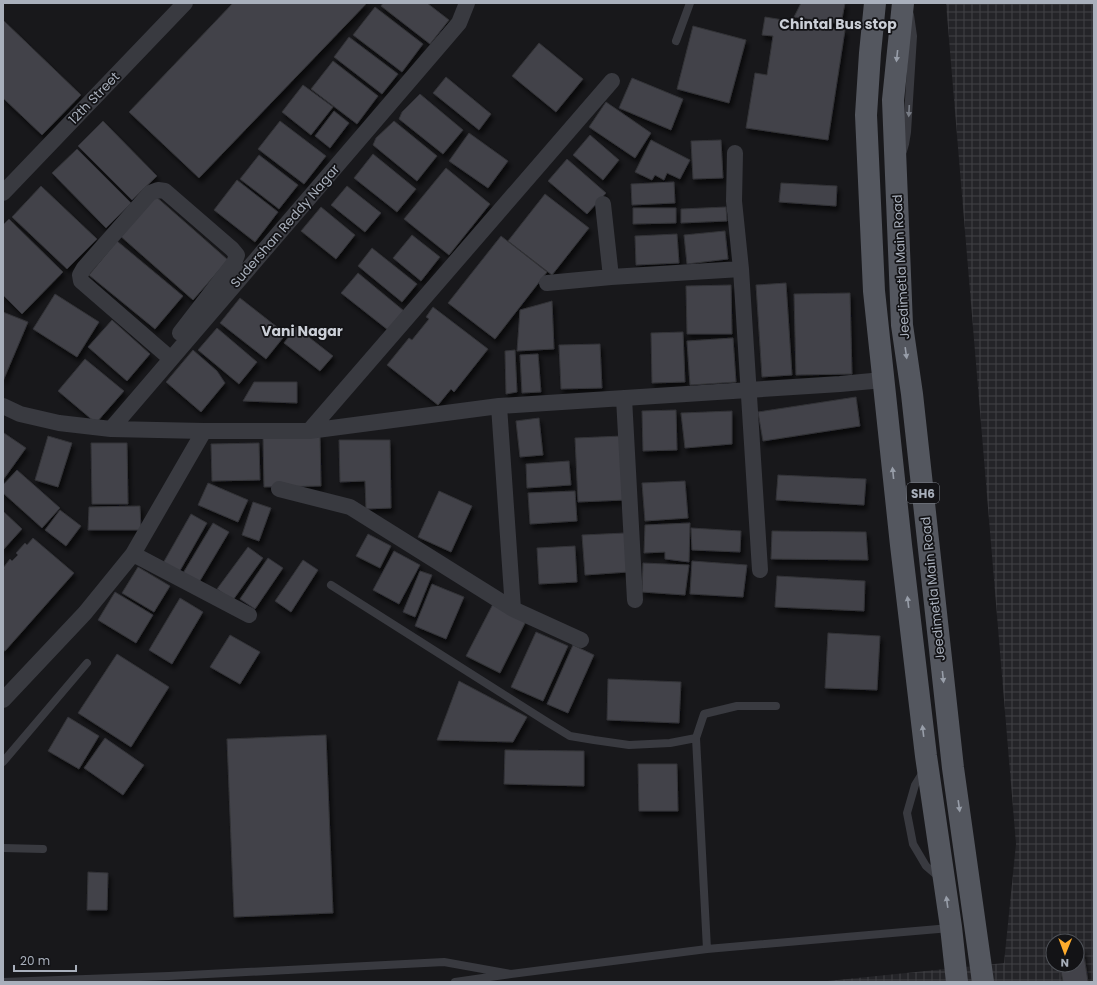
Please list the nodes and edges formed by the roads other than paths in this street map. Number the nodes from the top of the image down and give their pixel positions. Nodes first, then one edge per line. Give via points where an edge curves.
1 (185, 3) edge
2 (468, 3) edge
3 (690, 3) edge
4 (875, 3) edge
5 (903, 3) edge
6 (907, 3) edge
7 (676, 42) dead end
8 (612, 82) dead end
9 (735, 154) dead end
10 (895, 171) junction
11 (3, 192) edge
12 (603, 204) dead end
13 (741, 269) junction
14 (611, 277) junction
15 (547, 283) dead end
16 (177, 338) junction
17 (171, 359) junction
18 (883, 380) junction
19 (748, 390) junction
20 (624, 398) junction
21 (3, 406) edge
22 (499, 406) junction
23 (111, 429) junction
24 (204, 431) junction
25 (309, 431) junction
26 (279, 490) dead end
27 (133, 554) junction
28 (760, 570) dead end
29 (331, 585) dead end
30 (635, 600) dead end
31 (513, 609) junction
32 (249, 616) dead end
33 (580, 640) dead end
34 (87, 663) dead end
35 (3, 700) edge
36 (776, 706) dead end
37 (696, 738) junction
38 (3, 762) edge
39 (3, 848) edge
40 (43, 849) dead end
41 (951, 928) junction
42 (707, 949) junction
43 (511, 974) junction
44 (3, 982) edge
45 (455, 982) edge
46 (957, 982) edge
47 (984, 982) edge

1 - 11 street, 12th Street
2 - 16 street, Sudershan Reddy Nagar via 459,23
3 - 7 lane
4 - 18 main road, Jeedimetla Main Road / SH6 via 866,115 874,291
5 -> 10 main road, Jeedimetla Main Road / SH6 via 893,100
6 -> 10 lane via 913,36 908,132
8 - 25 street
9 - 13 street via 734,201
10 -> 47 main road, Jeedimetla Main Road / SH6 via 902,325 953,768
12 - 14 street
13 - 14 street
13 - 19 street
14 - 15 street
16 - 17 street, Sudershan Reddy Nagar
16 - 17 street via 234,263 237,255 165,191 158,190 150,193 80,275 81,281
17 - 23 street, Sudershan Reddy Nagar
18 - 19 street
41 -> 18 main road, Jeedimetla Main Road / SH6 via 928,766
19 - 20 street
19 - 28 street
20 - 22 street
20 - 30 street
21 - 23 street via 20,414 59,423
22 - 25 street
22 - 31 street
23 - 24 street
24 - 25 street
24 - 27 street
26 - 31 street via 350,507
27 - 32 street
27 - 35 street via 85,613
29 - 37 lane via 570,736 629,745 670,743
31 - 33 street
34 - 38 lane
36 - 37 lane via 737,706 704,714
37 - 42 lane
39 - 40 lane
41 - 42 lane
41 - 46 main road, Jeedimetla Main Road / SH6
42 - 43 lane
43 - 44 lane via 444,962
43 - 45 lane

